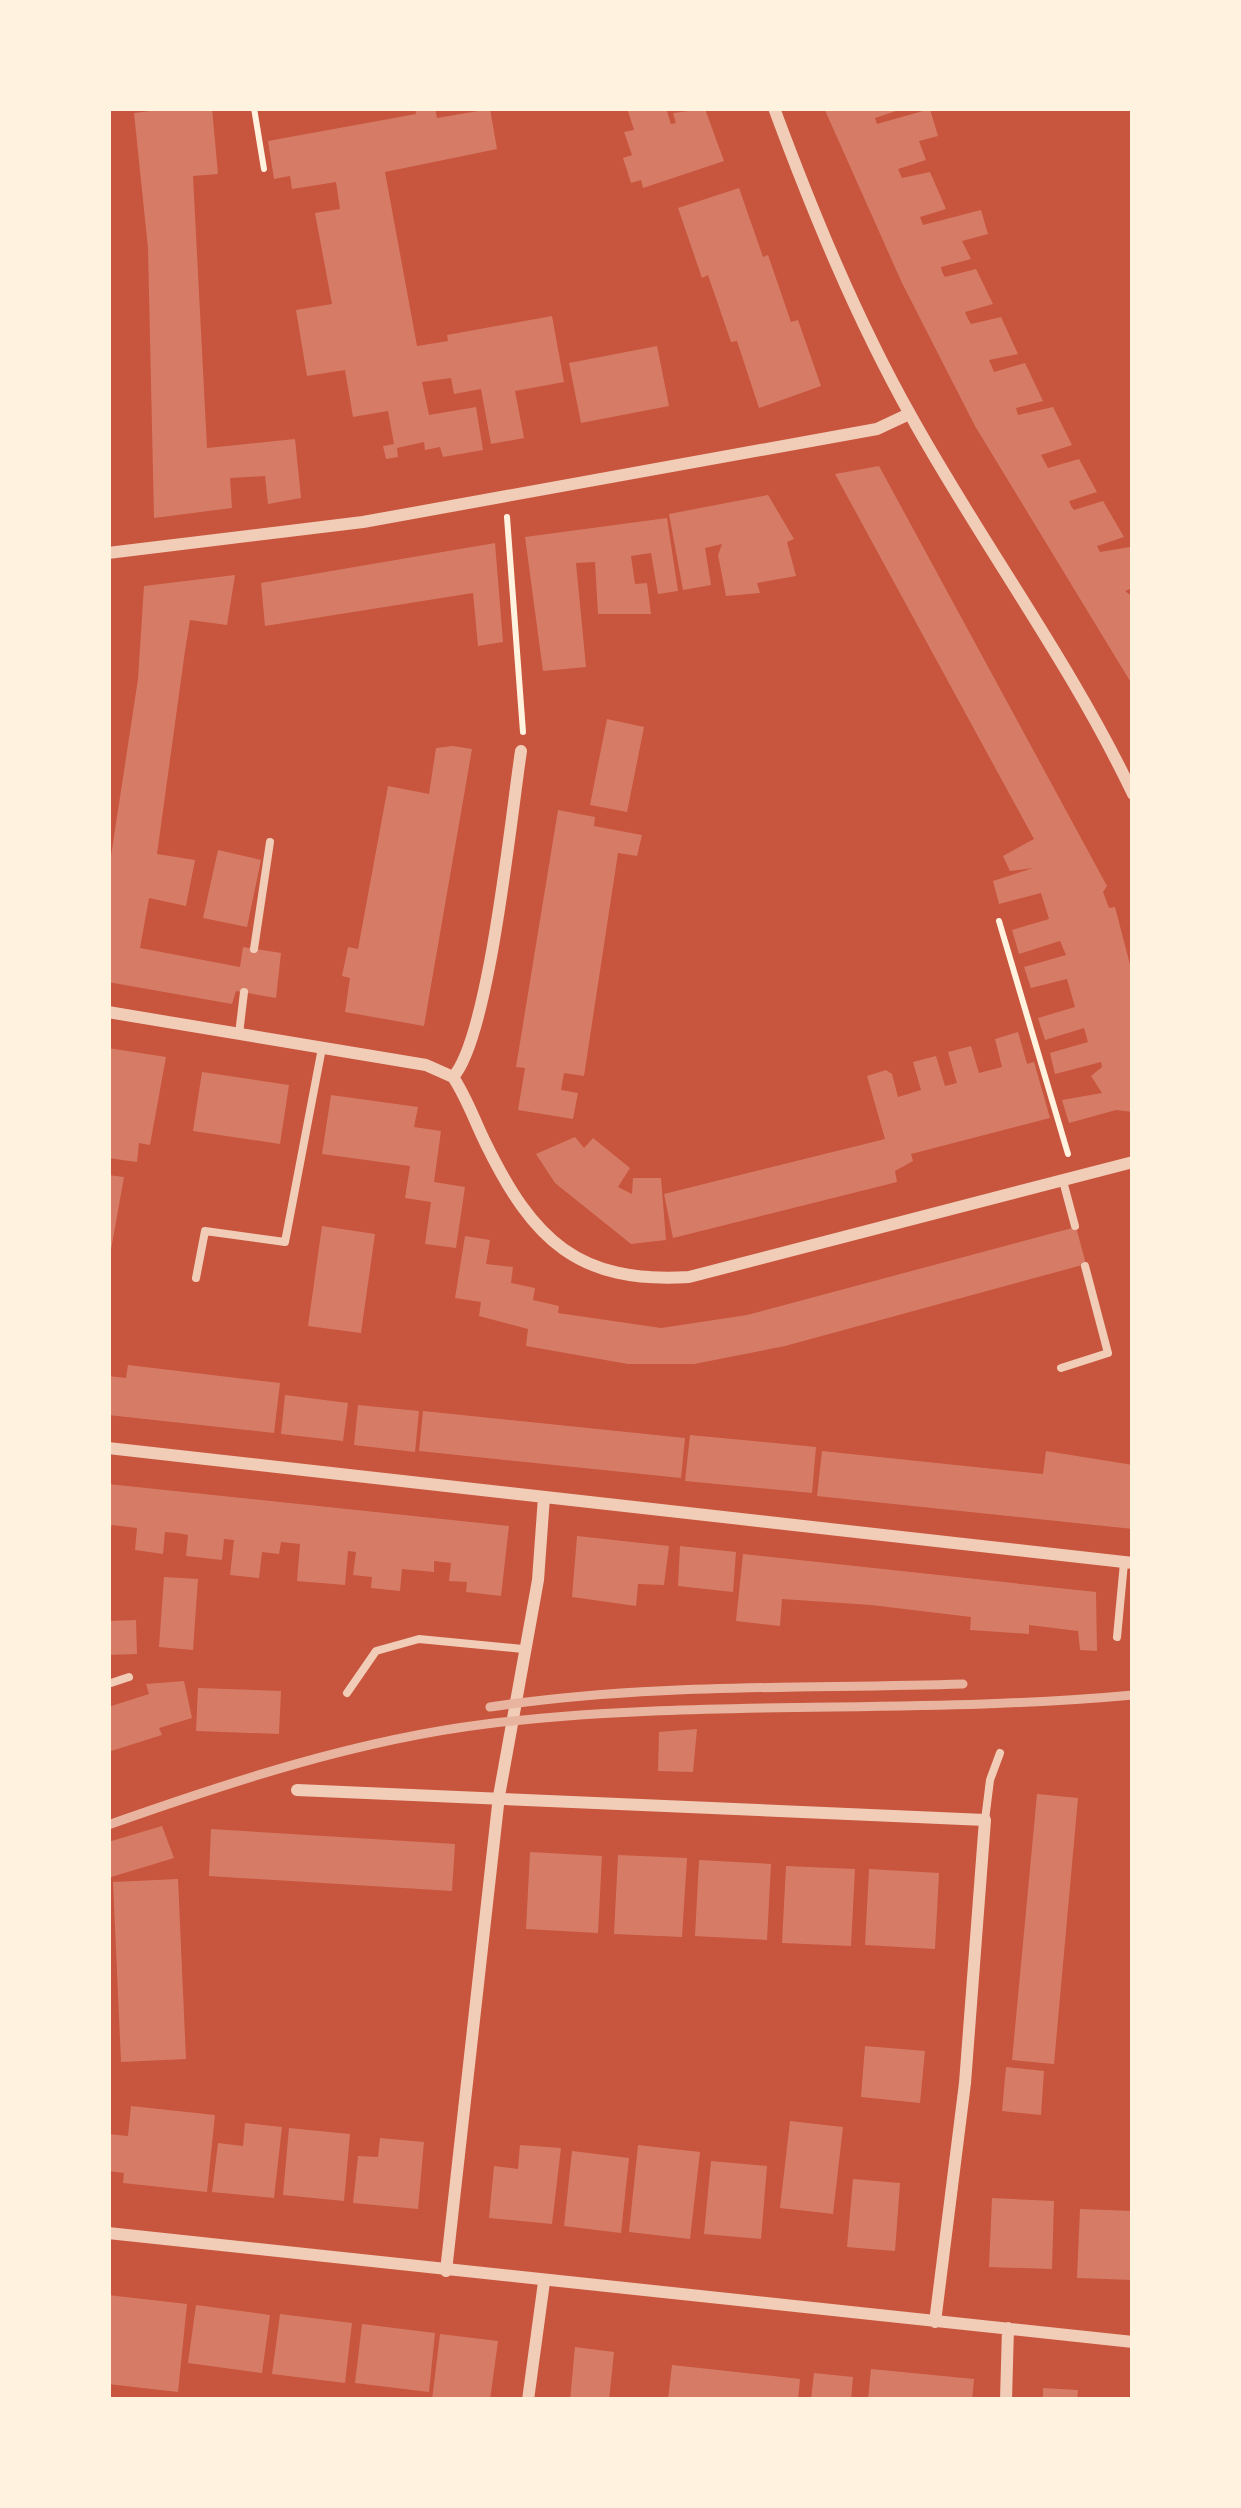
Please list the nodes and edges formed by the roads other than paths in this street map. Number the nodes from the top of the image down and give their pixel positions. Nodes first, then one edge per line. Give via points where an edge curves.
1 (774, 108) edge
2 (909, 414) junction
3 (108, 554) edge
4 (521, 752) road end
5 (1133, 794) edge
6 (270, 842) dead end
7 (254, 949) dead end
8 (244, 992) dead end
9 (108, 1012) edge
10 (239, 1035) junction
11 (322, 1048) junction
12 (453, 1077) junction
13 (1133, 1162) edge
14 (1069, 1179) junction
15 (1075, 1226) dead end
16 (1085, 1266) dead end
17 (196, 1278) dead end
18 (1061, 1368) dead end
19 (108, 1448) edge
20 (544, 1497) junction
21 (1129, 1562) edge
22 (1117, 1637) dead end
23 (524, 1649) junction
24 (129, 1677) dead end
25 (108, 1684) edge
26 (347, 1694) dead end
27 (1000, 1753) dead end
28 (297, 1790) dead end
29 (499, 1796) junction
30 (986, 1820) junction
31 (108, 2233) edge
32 (446, 2271) junction
33 (544, 2282) junction
34 (935, 2322) junction
35 (1009, 2328) junction
36 (1133, 2342) edge
37 (528, 2400) edge
38 (1006, 2400) edge

1 - 2 street via 827,246
2 - 3 street via 877,428 363,522
2 - 5 street
4 - 12 street via 478,1009 465,1064
6 - 7 lane
8 - 10 lane
9 - 10 street
10 - 11 street
11 - 12 street
11 - 17 lane via 285,1242 205,1231
12 - 14 street via 518,1205 558,1245 617,1277 728,1269
13 - 14 street
14 - 15 lane
16 - 18 lane via 1108,1353
19 - 20 street
20 - 21 street
20 - 23 street
21 - 22 lane
23 - 26 lane via 419,1639 376,1651
23 - 29 street
24 - 25 lane
27 - 30 lane
28 - 29 street
29 - 30 street
29 - 32 street
30 - 34 street
31 - 32 street
32 - 33 street
33 - 34 street
33 - 37 street
34 - 35 street
35 - 36 street
35 - 38 street

